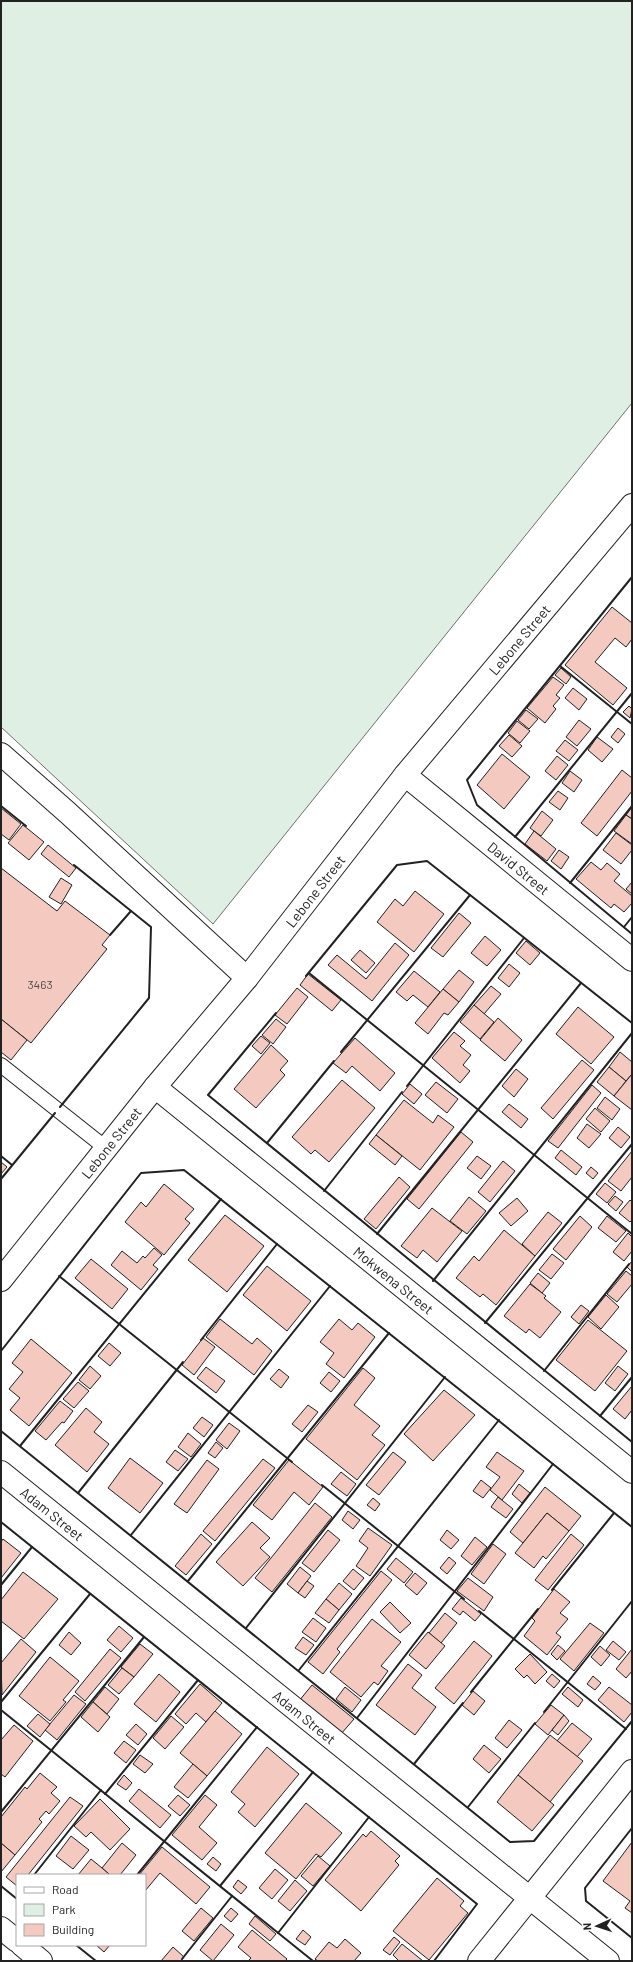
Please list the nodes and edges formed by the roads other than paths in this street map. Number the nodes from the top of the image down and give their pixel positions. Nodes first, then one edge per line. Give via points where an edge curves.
1 (632, 505) edge
2 (1, 754) edge
3 (405, 775) junction
4 (632, 960) edge
5 (247, 978) junction
6 (1, 1066) edge
7 (155, 1087) junction
8 (107, 1150) junction
9 (4, 1270) edge
10 (1, 1472) edge
11 (632, 1472) edge
12 (632, 1771) edge
13 (529, 1898) junction
14 (1, 1928) edge
15 (16, 1940) edge
16 (23, 1946) edge
17 (41, 1961) edge
18 (479, 1961) edge
19 (608, 1961) edge

1 - 3 street, Lebone Street
2 - 5 street
3 - 4 street, David Street
3 - 5 street, Lebone Street
5 - 7 street, Lebone Street
6 - 8 lane
7 - 8 street, Lebone Street
7 - 11 street, Mokwena Street
8 - 9 street, Lebone Street
10 - 13 street, Adam Street
12 - 13 street
13 - 18 street
13 - 19 street, Adam Street
14 - 15 street
16 - 17 street

